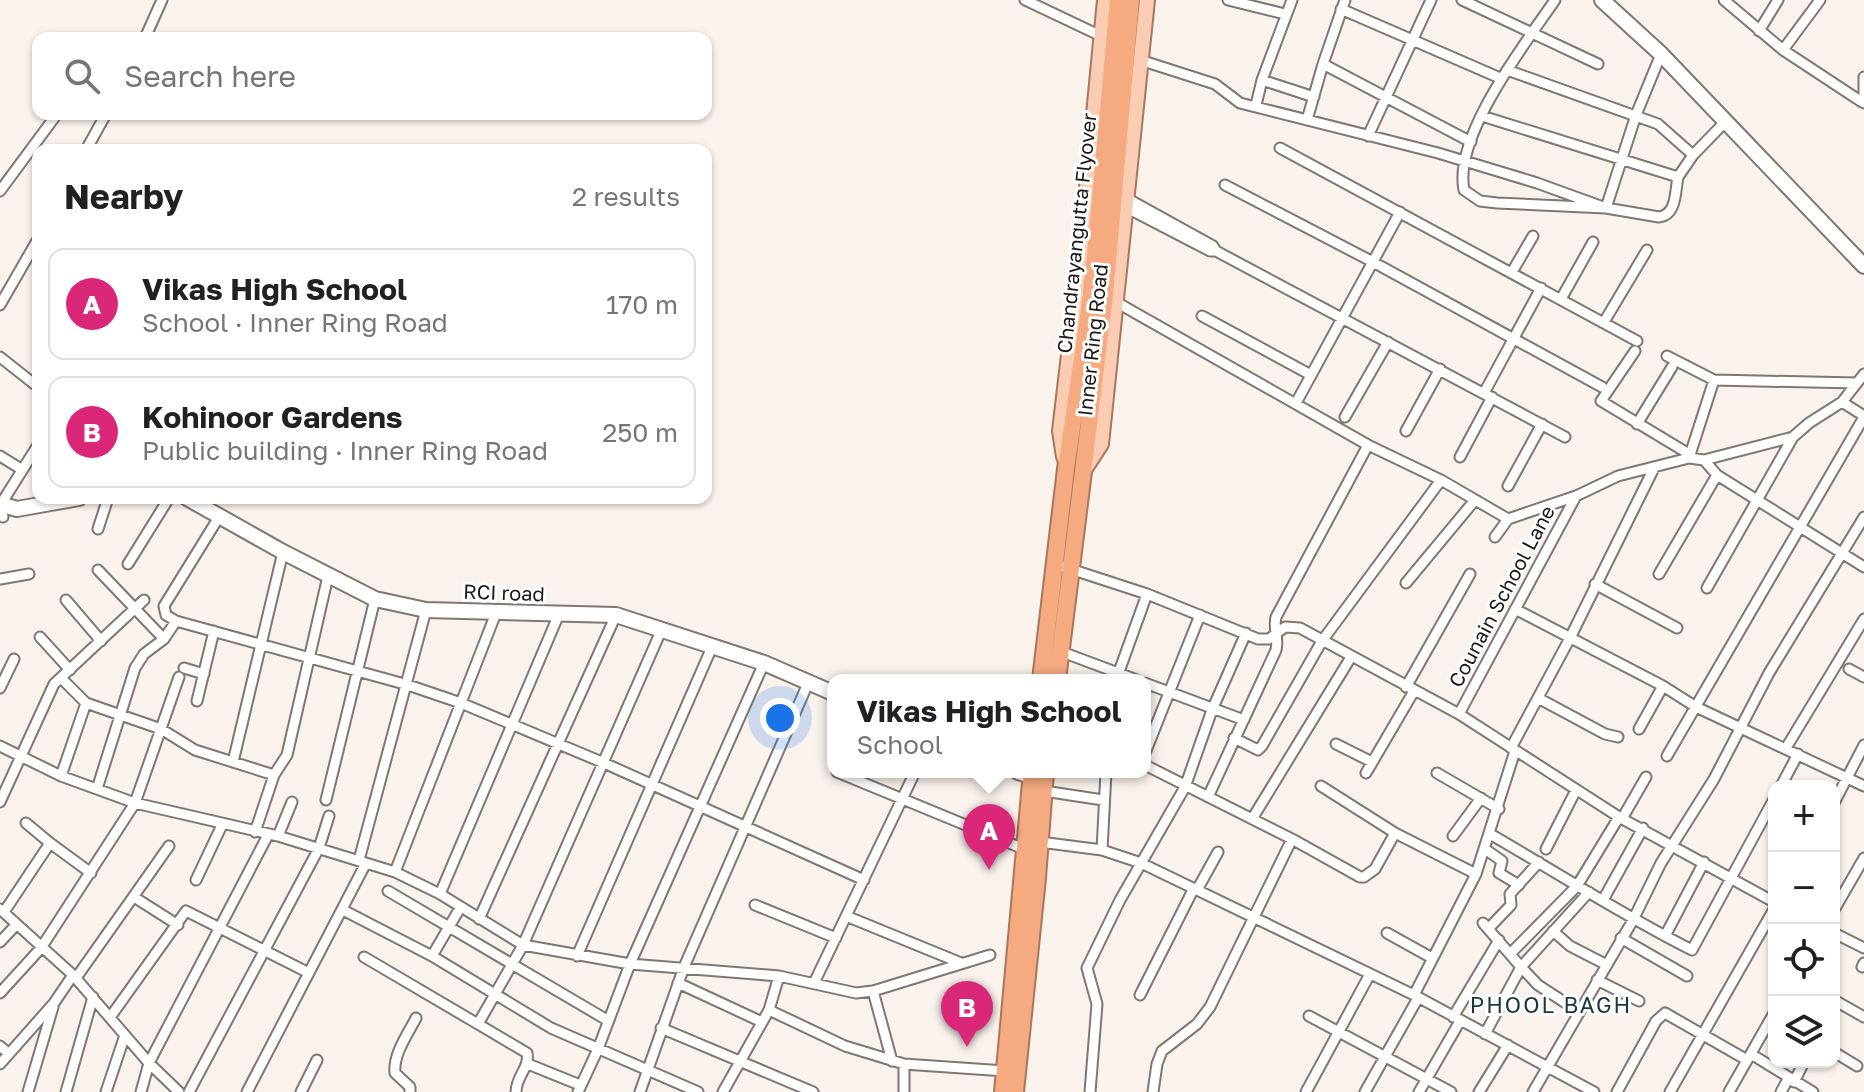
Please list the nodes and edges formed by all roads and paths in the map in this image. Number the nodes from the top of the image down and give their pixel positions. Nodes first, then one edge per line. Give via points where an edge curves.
1 (162, 0) edge
2 (1025, 0) edge
3 (1107, 0) edge
4 (1131, 0) edge
5 (1147, 0) edge
6 (1228, 0) edge
7 (1292, 0) edge
8 (1431, 0) edge
9 (1462, 0) edge
10 (1496, 0) edge
11 (1555, 0) edge
12 (1602, 0) edge
13 (1724, 0) edge
14 (1778, 0) edge
15 (1820, 0) edge
16 (1343, 4) edge
17 (1489, 12) junction
18 (1285, 14) junction
19 (1759, 31) junction
20 (148, 32) edge
21 (1533, 32) junction
22 (1101, 36) junction
23 (1412, 41) junction
24 (1783, 50) junction
25 (1661, 54) junction
26 (1140, 60) junction
27 (1323, 64) junction
28 (1598, 64) dead end
29 (1503, 74) junction
30 (1864, 77) edge
31 (1262, 80) junction
32 (1314, 97) junction
33 (1386, 98) junction
34 (1863, 102) edge
35 (1256, 105) junction
36 (1636, 115) junction
37 (1482, 116) junction
38 (53, 120) edge
39 (103, 120) edge
40 (1307, 120) junction
41 (1725, 122) junction
42 (1368, 136) junction
43 (1471, 142) junction
44 (35, 144) edge
45 (89, 144) edge
46 (32, 148) edge
47 (1280, 148) dead end
48 (1693, 155) junction
49 (1621, 158) junction
50 (1463, 162) junction
51 (1678, 177) junction
52 (1225, 185) dead end
53 (0, 191) edge
54 (1127, 204) junction
55 (1606, 208) junction
56 (1400, 212) junction
57 (1533, 236) dead end
58 (1593, 242) dead end
59 (32, 249) edge
60 (1647, 250) dead end
61 (1373, 262) junction
62 (1864, 266) edge
63 (1512, 272) junction
64 (1541, 288) junction
65 (1561, 299) junction
66 (1116, 302) junction
67 (0, 305) edge
68 (1202, 316) dead end
69 (1343, 316) junction
70 (1604, 322) junction
71 (1513, 338) junction
72 (1388, 342) junction
73 (1667, 356) dead end
74 (0, 357) edge
75 (1672, 367) dead end
76 (1440, 369) junction
77 (1864, 374) edge
78 (1311, 375) junction
79 (1714, 380) junction
80 (32, 382) edge
81 (1857, 383) junction
82 (1602, 387) dead end
83 (1488, 395) junction
84 (1842, 402) junction
85 (1296, 403) junction
86 (1864, 416) edge
87 (1345, 417) dead end
88 (1542, 424) junction
89 (1637, 424) junction
90 (1406, 431) dead end
91 (1565, 437) dead end
92 (1793, 437) junction
93 (1079, 441) junction
94 (1368, 445) junction
95 (32, 453) edge
96 (0, 456) edge
97 (1689, 456) junction
98 (1460, 457) dead end
99 (1704, 460) junction
100 (1654, 468) junction
101 (21, 469) junction
102 (1066, 469) junction
103 (1084, 470) junction
104 (1717, 475) junction
105 (1441, 480) junction
106 (1508, 486) dead end
107 (1576, 496) junction
108 (1757, 499) junction
109 (1475, 500) junction
110 (45, 504) edge
111 (106, 504) edge
112 (165, 504) edge
113 (197, 504) edge
114 (1, 511) edge
115 (219, 517) junction
116 (1864, 517) edge
117 (1508, 519) junction
118 (1800, 526) junction
119 (98, 529) dead end
120 (1495, 537) dead end
121 (283, 552) junction
122 (1842, 554) junction
123 (128, 564) dead end
124 (1055, 564) junction
125 (1864, 567) edge
126 (1071, 569) junction
127 (98, 570) dead end
128 (29, 574) dead end
129 (1470, 574) dead end
130 (1659, 574) dead end
131 (328, 576) junction
132 (0, 579) edge
133 (1406, 583) dead end
134 (1595, 584) junction
135 (1707, 588) dead end
136 (1147, 594) junction
137 (375, 599) junction
138 (66, 600) dead end
139 (140, 604) junction
140 (1515, 609) junction
141 (426, 610) junction
142 (496, 613) junction
143 (559, 614) junction
144 (616, 615) junction
145 (1200, 615) junction
146 (1864, 619) edge
147 (176, 621) junction
148 (1677, 628) dead end
149 (214, 631) junction
150 (661, 631) junction
151 (1246, 633) junction
152 (1276, 634) junction
153 (40, 637) dead end
154 (1570, 638) junction
155 (164, 639) junction
156 (101, 641) junction
157 (1322, 641) junction
158 (263, 645) junction
159 (712, 647) junction
160 (1062, 652) junction
161 (1351, 657) junction
162 (309, 658) junction
163 (14, 659) dead end
164 (764, 663) junction
165 (1849, 669) dead end
166 (70, 670) junction
167 (359, 672) junction
168 (204, 674) junction
169 (1042, 674) edge
170 (1058, 674) edge
171 (1112, 674) edge
172 (1118, 674) edge
173 (1864, 677) edge
174 (61, 678) junction
175 (809, 681) junction
176 (408, 685) junction
177 (1151, 686) edge
178 (1663, 686) junction
179 (0, 688) edge
180 (1410, 689) junction
181 (827, 690) edge
182 (1169, 693) junction
183 (1538, 698) junction
184 (197, 701) dead end
185 (86, 703) junction
186 (461, 703) junction
187 (1696, 707) junction
188 (1212, 710) junction
189 (1459, 714) junction
190 (122, 715) junction
191 (1244, 720) junction
192 (512, 723) junction
193 (1742, 727) junction
194 (161, 729) junction
195 (1639, 729) dead end
196 (1618, 737) dead end
197 (1151, 738) edge
198 (1234, 738) junction
199 (557, 743) junction
200 (1336, 744) dead end
201 (1864, 745) edge
202 (0, 746) edge
203 (1786, 748) junction
204 (1513, 750) junction
205 (1798, 754) junction
206 (23, 756) junction
207 (1667, 756) dead end
208 (233, 762) junction
209 (1372, 762) junction
210 (604, 763) junction
211 (1151, 768) edge
212 (1366, 773) dead end
213 (1437, 773) dead end
214 (274, 775) junction
215 (61, 776) junction
216 (1646, 777) dead end
217 (1847, 777) junction
218 (851, 778) edge
219 (912, 778) edge
220 (1031, 778) edge
221 (1035, 778) edge
222 (1105, 778) edge
223 (1784, 780) edge
224 (651, 784) junction
225 (1321, 786) dead end
226 (1864, 786) edge
227 (1185, 787) junction
228 (97, 789) junction
229 (1576, 790) junction
230 (1044, 791) junction
231 (1840, 791) edge
232 (1208, 797) junction
233 (1481, 798) junction
234 (326, 800) dead end
235 (902, 800) junction
236 (1103, 800) junction
237 (0, 802) edge
238 (292, 802) dead end
239 (135, 803) junction
240 (702, 807) junction
241 (1499, 809) junction
242 (1768, 810) edge
243 (329, 816) dead end
244 (1621, 817) junction
245 (1252, 819) junction
246 (26, 823) dead end
247 (222, 825) junction
248 (746, 826) junction
249 (1643, 828) junction
250 (255, 832) junction
251 (1395, 833) junction
252 (1490, 834) junction
253 (273, 836) junction
254 (1453, 836) dead end
255 (1292, 839) junction
256 (1040, 842) junction
257 (50, 843) junction
258 (169, 846) dead end
259 (1673, 846) junction
260 (319, 848) junction
261 (1024, 849) junction
262 (1485, 849) junction
263 (1546, 849) dead end
264 (1102, 850) junction
265 (1218, 852) dead end
266 (1864, 858) edge
267 (363, 861) junction
268 (1539, 862) junction
269 (1704, 862) junction
270 (1141, 863) junction
271 (395, 872) junction
272 (91, 873) junction
273 (1476, 874) junction
274 (1732, 878) junction
275 (196, 880) dead end
276 (864, 880) junction
277 (1519, 885) junction
278 (1577, 886) junction
279 (1196, 889) junction
280 (388, 891) dead end
281 (1589, 892) junction
282 (440, 894) junction
283 (134, 897) junction
284 (1768, 899) edge
285 (1603, 900) junction
286 (1840, 900) edge
287 (755, 905) dead end
288 (460, 908) junction
289 (343, 910) junction
290 (2, 911) edge
291 (846, 916) junction
292 (1255, 918) junction
293 (479, 919) junction
294 (1768, 919) edge
295 (1633, 920) junction
296 (16, 925) junction
297 (178, 925) junction
298 (218, 927) junction
299 (450, 927) junction
300 (1553, 931) junction
301 (1387, 933) dead end
302 (1665, 936) junction
303 (1840, 936) edge
304 (836, 938) junction
305 (1621, 938) junction
306 (1499, 940) junction
307 (0, 942) edge
308 (523, 945) junction
309 (41, 948) junction
310 (1864, 948) edge
311 (263, 951) junction
312 (1510, 954) junction
313 (990, 955) dead end
314 (432, 956) junction
315 (577, 956) junction
316 (364, 957) dead end
317 (1432, 958) junction
318 (961, 963) junction
319 (513, 964) junction
320 (630, 964) junction
321 (1605, 964) junction
322 (684, 967) junction
323 (1521, 967) junction
324 (309, 973) junction
325 (1370, 974) junction
326 (779, 976) junction
327 (1687, 976) dead end
328 (74, 977) junction
329 (1597, 980) junction
330 (678, 983) junction
331 (814, 983) junction
332 (873, 991) junction
333 (0, 993) edge
334 (497, 994) junction
335 (1140, 995) dead end
336 (93, 997) junction
337 (1416, 997) junction
338 (1639, 1001) dead end
339 (54, 1003) junction
340 (1840, 1003) edge
341 (769, 1010) junction
342 (1578, 1011) junction
343 (111, 1016) junction
344 (1309, 1016) dead end
345 (1864, 1017) edge
346 (416, 1018) dead end
347 (1457, 1019) junction
348 (607, 1020) junction
349 (762, 1022) junction
350 (478, 1024) junction
351 (1768, 1025) edge
352 (661, 1028) junction
353 (1339, 1031) junction
354 (1485, 1034) junction
355 (1702, 1034) junction
356 (125, 1035) junction
357 (1508, 1045) junction
358 (0, 1046) edge
359 (598, 1049) junction
360 (9, 1054) junction
361 (1386, 1055) junction
362 (1840, 1056) edge
363 (1749, 1057) junction
364 (317, 1060) dead end
365 (741, 1060) junction
366 (892, 1061) junction
367 (149, 1063) junction
368 (0, 1064) edge
369 (528, 1064) junction
370 (904, 1064) junction
371 (1857, 1066) dead end
372 (1546, 1067) junction
373 (1800, 1068) edge
374 (647, 1070) junction
375 (1005, 1071) junction
376 (1425, 1080) junction
377 (1791, 1080) junction
378 (1578, 1088) edge
379 (579, 1089) edge
380 (28, 1092) edge
381 (66, 1092) edge
382 (106, 1092) edge
383 (141, 1092) edge
384 (179, 1092) edge
385 (189, 1092) edge
386 (247, 1092) edge
387 (301, 1092) edge
388 (410, 1092) edge
389 (516, 1092) edge
390 (640, 1092) edge
391 (698, 1092) edge
392 (723, 1092) edge
393 (813, 1092) edge
394 (904, 1092) edge
395 (1003, 1092) edge
396 (1015, 1092) edge
397 (1090, 1092) edge
398 (1153, 1092) edge
399 (1306, 1092) edge
400 (1365, 1092) edge
401 (1419, 1092) edge
402 (1451, 1092) edge
403 (1479, 1092) edge
404 (1533, 1092) edge
405 (1594, 1092) edge
406 (1617, 1092) edge
407 (1670, 1092) edge
408 (1729, 1092) edge
409 (1781, 1092) edge
410 (1813, 1092) edge

1 - 20 street
2 - 22 street
3 - 22 main road, Inner Ring Road
3 - 93 highway, Chandrayangutta Flyover via 1094,274
4 - 93 highway, Chandrayangutta Flyover via 1115,195
5 - 26 main road, Inner Ring Road
6 - 18 street
7 - 18 street
8 - 23 street
9 - 17 street
10 - 17 street
11 - 21 street
12 - 25 street
13 - 19 street
14 - 19 street
15 - 24 street
16 - 23 street
16 - 27 street
17 - 21 street
18 - 31 street
19 - 24 street
21 - 28 street
21 - 29 street
22 - 102 main road, Inner Ring Road via 1060,431
23 - 29 street
23 - 33 street
24 - 34 street
25 - 36 street
25 - 41 street
26 - 35 street via 1215,84 1235,100
26 - 54 main road, Inner Ring Road
27 - 32 street
27 - 33 street
29 - 36 street
29 - 37 street
30 - 34 street
31 - 32 street
31 - 35 street
32 - 40 street
33 - 42 street
33 - 43 street
35 - 40 street
36 - 48 street via 1668,130
36 - 49 street
37 - 43 street
37 - 49 street
38 - 44 street
39 - 45 street
40 - 42 street
41 - 48 street
41 - 62 street
42 - 50 street
43 - 50 street
46 - 53 street
47 - 56 street
48 - 51 street
49 - 51 street
49 - 55 street
50 - 55 street
50 - 55 street via 1464,190 1480,201
51 - 55 street via 1665,217
52 - 61 street
54 - 66 main road, Inner Ring Road
54 - 69 street
56 - 61 street
56 - 63 street
57 - 63 street
58 - 65 street
59 - 67 street
60 - 70 street
61 - 69 street
61 - 71 street
63 - 64 street
64 - 65 street
64 - 71 street
65 - 70 street
66 - 85 street
66 - 103 main road, Inner Ring Road via 1101,444
68 - 78 street
69 - 72 street
69 - 78 street
70 - 89 street via 1636,346 1601,401
71 - 82 street
71 - 83 street
72 - 76 street
72 - 87 street
73 - 79 street
74 - 80 street
75 - 89 street
76 - 83 street
76 - 90 street
77 - 81 street
78 - 85 street
79 - 81 street
79 - 97 street
81 - 84 street
83 - 88 street
83 - 98 street
84 - 86 street
84 - 92 street
85 - 94 street
86 - 118 street
88 - 91 street
88 - 106 street
89 - 97 street
92 - 99 street
92 - 108 street
93 - 102 highway, Chandrayangutta Flyover
93 - 103 highway, Chandrayangutta Flyover
94 - 105 street
94 - 152 street via 1276,617
95 - 101 street
96 - 101 street
97 - 99 street
97 - 100 street
99 - 104 street
100 - 107 street via 1618,476
100 - 134 street
101 - 114 street
102 - 124 highway, Inner Ring Road
103 - 126 highway, Inner Ring Road
104 - 108 street
104 - 130 street
105 - 109 street
105 - 157 street
107 - 117 street
107 - 140 street, Counain School Lane
108 - 118 street
108 - 135 street
109 - 117 street
109 - 133 street
110 - 114 street
111 - 119 street
112 - 123 street
113 - 115 street, RCI road
115 - 121 street, RCI road
115 - 147 street via 164,606 166,615
116 - 122 street
117 - 120 street
118 - 122 street
118 - 187 street
121 - 131 street, RCI road
121 - 158 street
122 - 125 street
122 - 193 street
124 - 126 street
124 - 169 highway, Inner Ring Road
126 - 136 street
126 - 160 highway, Inner Ring Road
127 - 139 street
128 - 132 street
129 - 180 street
131 - 137 street, RCI road
131 - 162 street
134 - 148 street
134 - 154 street
136 - 145 street
136 - 172 street
137 - 141 street, RCI road
137 - 167 street
138 - 156 street
139 - 155 street
139 - 156 street
140 - 154 street
140 - 189 street, Counain School Lane
141 - 142 street, RCI road
141 - 176 street
142 - 143 street, RCI road
142 - 186 street
143 - 144 street, RCI road
143 - 192 street
144 - 150 street, RCI road
144 - 199 street
145 - 151 street
145 - 182 street
146 - 203 street
147 - 149 street
147 - 155 street
149 - 158 street
149 - 168 street
150 - 159 street, RCI road
150 - 210 street
151 - 152 street via 1265,641
151 - 188 street
152 - 157 street via 1292,625
152 - 191 street via 1276,650
153 - 166 street
154 - 178 street
154 - 183 street
155 - 190 street via 139,660
156 - 166 street
157 - 161 street
157 - 198 street via 1262,746 1258,750
158 - 162 street
158 - 208 street
159 - 164 street, RCI road
159 - 224 street
160 - 170 highway, Inner Ring Road
160 - 171 street
161 - 180 street
161 - 245 street
162 - 167 street
162 - 214 street via 287,755
163 - 179 street
164 - 175 street, RCI road
164 - 240 street
165 - 173 street
166 - 174 street
167 - 176 street
167 - 234 street
168 - 184 street
168 - 194 street via 182,673
174 - 185 street
174 - 206 street
175 - 181 street, RCI road
175 - 248 street
176 - 186 street
176 - 267 street
177 - 182 street
178 - 187 street
178 - 195 street
180 - 189 street
180 - 209 street
182 - 188 street
182 - 197 street
183 - 196 street
183 - 204 street
185 - 190 street
185 - 215 street
186 - 192 street
186 - 271 street
187 - 193 street
187 - 207 street
188 - 191 street
188 - 227 street
189 - 204 street
190 - 194 street
190 - 228 street
191 - 198 street
192 - 199 street
192 - 282 street
193 - 203 street
193 - 259 street
194 - 208 street via 195,750
194 - 239 street
198 - 232 street
199 - 210 street
199 - 293 street
200 - 209 street
201 - 217 street
202 - 206 street
203 - 205 street
204 - 229 street
204 - 241 street
205 - 217 street
205 - 223 street
206 - 215 street
206 - 237 street
208 - 214 street
209 - 212 street
210 - 224 street
210 - 308 street
211 - 227 street
213 - 233 street
214 - 250 street
215 - 228 street
216 - 244 street
217 - 226 street
217 - 231 street
218 - 235 street
219 - 235 street
220 - 261 highway
221 - 230 highway
222 - 236 street
224 - 240 street
224 - 315 street
225 - 251 street
227 - 232 street
227 - 270 street
228 - 239 street
229 - 244 street
229 - 263 street
230 - 236 street
230 - 256 highway
232 - 245 street
233 - 241 street
233 - 254 street
235 - 261 street
235 - 276 street
236 - 264 street
238 - 253 street
239 - 247 street
239 - 272 street
240 - 248 street
240 - 320 street
241 - 252 street
242 - 274 street
243 - 260 street
244 - 249 street
244 - 278 street
245 - 255 street
246 - 257 street
247 - 250 street
247 - 275 street
248 - 276 street
248 - 322 street
249 - 259 street
249 - 285 street
250 - 253 street
251 - 255 street via 1375,869 1364,877
251 - 273 street
252 - 262 street
252 - 268 street
253 - 260 street
253 - 298 street
255 - 292 street
256 - 264 street
256 - 396 highway
257 - 272 street
257 - 290 street
258 - 283 street
259 - 269 street
259 - 295 street
260 - 267 street
260 - 311 street
261 - 375 highway
262 - 273 street
262 - 277 street via 1502,861 1499,873
264 - 270 street
265 - 279 street
266 - 286 street
267 - 271 street
267 - 289 street
268 - 277 street
268 - 278 street
269 - 274 street
269 - 302 street
270 - 279 street
270 - 397 street via 1087,968 1097,1004
271 - 282 street
272 - 309 street
273 - 317 street
274 - 284 street
274 - 302 street via 1692,950
276 - 291 street
277 - 306 street via 1509,896 1511,905 1486,926
278 - 281 street
278 - 312 street
279 - 292 street
279 - 335 street
280 - 299 street
281 - 285 street
281 - 300 street
282 - 288 street
283 - 297 street
283 - 328 street
285 - 295 street
287 - 304 street
288 - 293 street
288 - 299 street
289 - 314 street
289 - 324 street
290 - 296 street
291 - 304 street
291 - 318 street
292 - 325 street
292 - 398 street via 1210,1007 1162,1051
293 - 308 street
294 - 355 street
295 - 302 street
295 - 305 street
296 - 307 street
296 - 309 street
297 - 298 street via 186,911
297 - 343 street
298 - 311 street
298 - 367 street
299 - 314 street
299 - 319 street
300 - 321 street
300 - 323 street
301 - 317 street
303 - 310 street
304 - 331 street
305 - 321 street
305 - 327 street
306 - 312 street
306 - 347 street
308 - 315 street
308 - 319 street
309 - 328 street
309 - 333 street
311 - 324 street
311 - 385 street
312 - 323 street
313 - 318 street
314 - 334 street
315 - 320 street
316 - 350 street
317 - 337 street
318 - 332 street
319 - 334 street
319 - 348 street
320 - 322 street
320 - 348 street
321 - 329 street
322 - 326 street
322 - 330 street
323 - 342 street
323 - 354 street
324 - 386 street
325 - 337 street
325 - 353 street
326 - 331 street
326 - 341 street
328 - 336 street
328 - 339 street
329 - 338 street
329 - 342 street
330 - 349 street
330 - 352 street
331 - 332 street via 856,993
332 - 366 street
334 - 350 street
334 - 359 street via 551,1028
336 - 343 street
336 - 381 street
337 - 347 street
337 - 361 street
339 - 360 street
339 - 380 street
340 - 345 street
341 - 349 street
341 - 366 street via 845,1046
342 - 372 street
343 - 356 street
344 - 353 street
346 - 388 street via 394,1066
347 - 354 street
347 - 376 street
348 - 359 street
349 - 365 street
350 - 369 street via 524,1050
351 - 363 street
352 - 365 street
352 - 374 street
353 - 361 street
353 - 399 street
354 - 357 street
355 - 363 street
355 - 406 street via 1672,1016 1660,1016
355 - 407 street
356 - 367 street
356 - 382 street
357 - 372 street
357 - 403 street
358 - 360 street
359 - 374 street
359 - 379 street
360 - 368 street
361 - 376 street
361 - 400 street
362 - 371 street
363 - 377 street
363 - 408 street
364 - 387 street
365 - 392 street
365 - 393 street
366 - 370 street
367 - 383 street
367 - 384 street
369 - 379 street
369 - 389 street
370 - 375 street
370 - 394 street
372 - 378 street
372 - 404 street
373 - 377 street
374 - 390 street
374 - 391 street
375 - 395 highway
376 - 401 street
376 - 402 street
377 - 409 street
377 - 410 street
378 - 405 street

